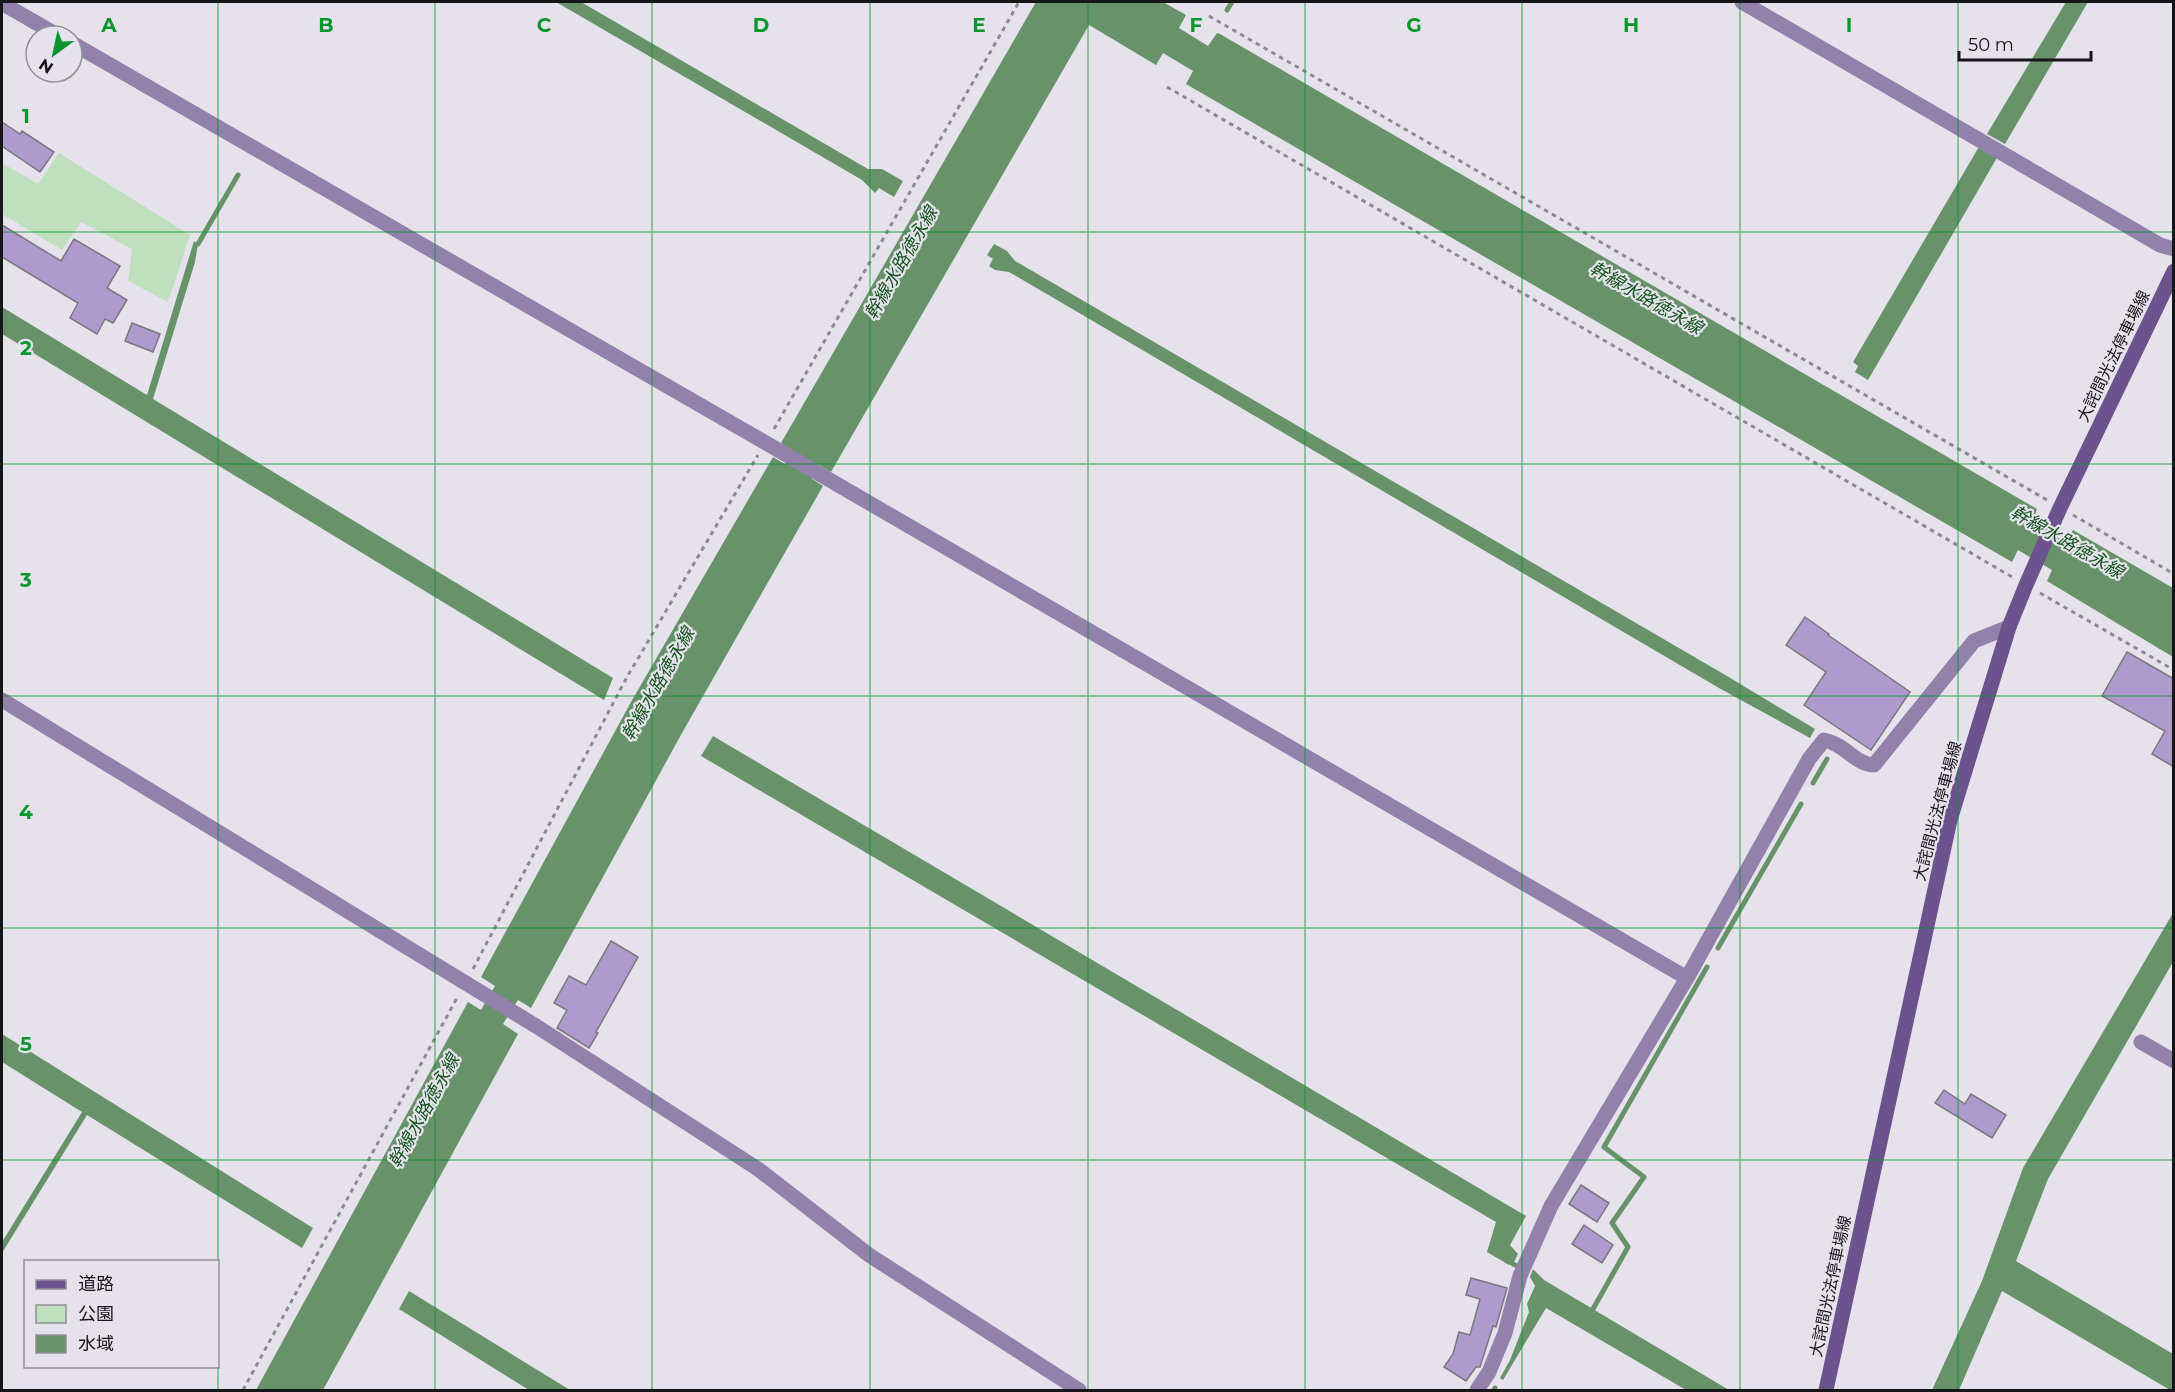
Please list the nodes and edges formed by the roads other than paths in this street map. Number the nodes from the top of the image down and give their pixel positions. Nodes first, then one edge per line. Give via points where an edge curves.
1 (1742, 2) edge
2 (4, 6) edge
3 (1762, 6) edge
4 (37, 24) edge
5 (84, 51) edge
6 (2174, 249) edge
7 (2174, 271) edge
8 (2009, 627) junction
9 (2, 700) edge
10 (1687, 978) junction
11 (2141, 1042) dead end
12 (2174, 1061) edge
13 (1079, 1390) edge
14 (1477, 1390) edge
15 (1826, 1390) edge

1 - 3 street
2 - 4 street
3 - 6 street via 2160,245
5 - 10 street
7 - 8 main road, 大詫間光法停車場線 via 2060,508
8 - 10 street via 1974,641 1874,765 1866,765 1835,742 1824,740 1809,759
8 - 15 main road, 大詫間光法停車場線 via 1950,820
9 - 13 street via 517,1014 758,1169 869,1255
10 - 14 street via 1551,1206 1520,1276 1505,1334
11 - 12 street

